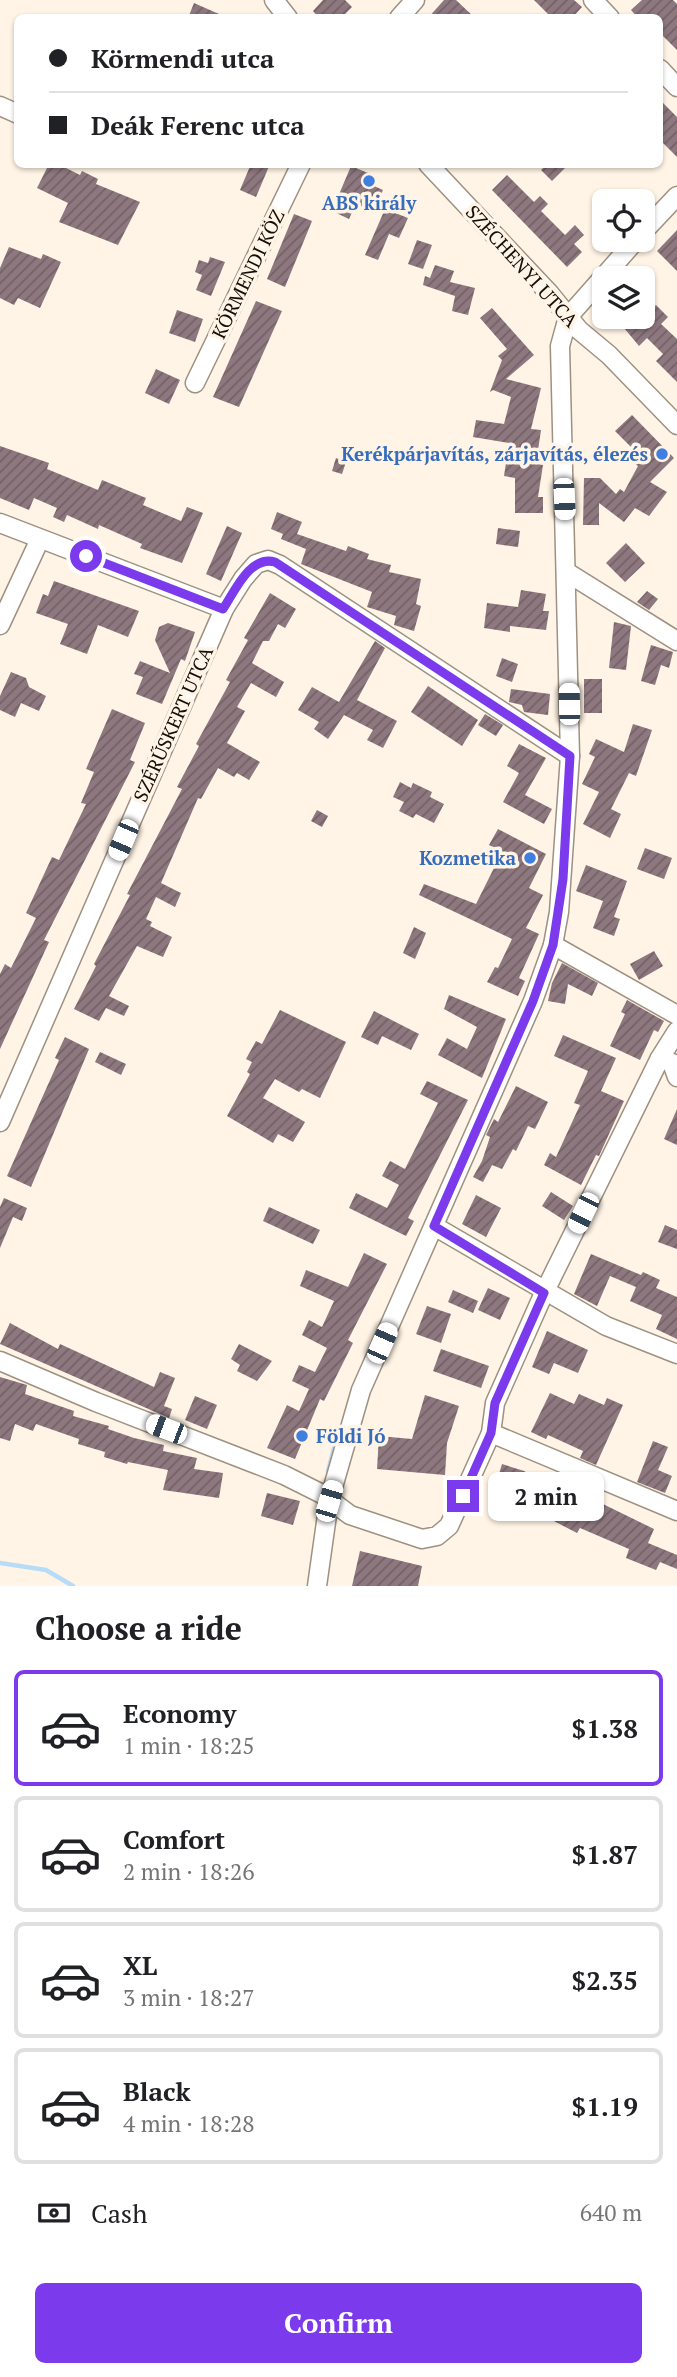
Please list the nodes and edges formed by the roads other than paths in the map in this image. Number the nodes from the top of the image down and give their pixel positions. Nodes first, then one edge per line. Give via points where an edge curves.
1 (274, 0) edge
2 (415, 0) edge
3 (593, 0) edge
4 (285, 14) edge
5 (403, 14) edge
6 (606, 14) edge
7 (663, 72) edge
8 (677, 87) edge
9 (299, 168) edge
10 (432, 168) edge
11 (677, 196) edge
12 (655, 219) edge
13 (625, 252) edge
14 (568, 317) junction
15 (195, 383) dead end
16 (677, 425) edge
17 (0, 523) edge
18 (40, 539) junction
19 (568, 573) junction
20 (223, 609) junction
21 (0, 625) edge
22 (677, 641) edge
23 (570, 756) junction
24 (553, 945) junction
25 (677, 1015) edge
26 (677, 1031) edge
27 (660, 1058) junction
28 (677, 1077) edge
29 (0, 1122) edge
30 (434, 1226) junction
31 (544, 1293) junction
32 (677, 1354) edge
33 (0, 1361) edge
34 (491, 1433) junction
35 (329, 1501) junction
36 (677, 1511) edge
37 (317, 1586) edge

1 - 4 street
2 - 5 street
3 - 6 street
7 - 8 street
9 - 15 street, KÖRMENDI KÖZ
10 - 14 street, SZÉCHENYI UTCA
11 - 12 street
13 - 14 street
14 - 16 street, SZÉCHENYI UTCA
14 - 19 street via 559,369
17 - 18 street
18 - 20 street
18 - 21 street
19 - 22 street
19 - 23 street
20 - 23 street, SZÉRŰSKERT UTCA via 256,564 268,560 280,565
20 - 29 street, SZÉRŰSKERT UTCA
23 - 24 street via 563,879
24 - 25 street
24 - 30 street
26 - 27 street
27 - 28 street via 673,1063
27 - 31 street
30 - 31 street
30 - 35 street via 361,1390
31 - 32 street via 606,1326
31 - 34 street via 495,1403
33 - 35 street via 284,1475
34 - 35 street via 449,1526 438,1536 422,1539 404,1534 350,1515
34 - 36 street
35 - 37 street

